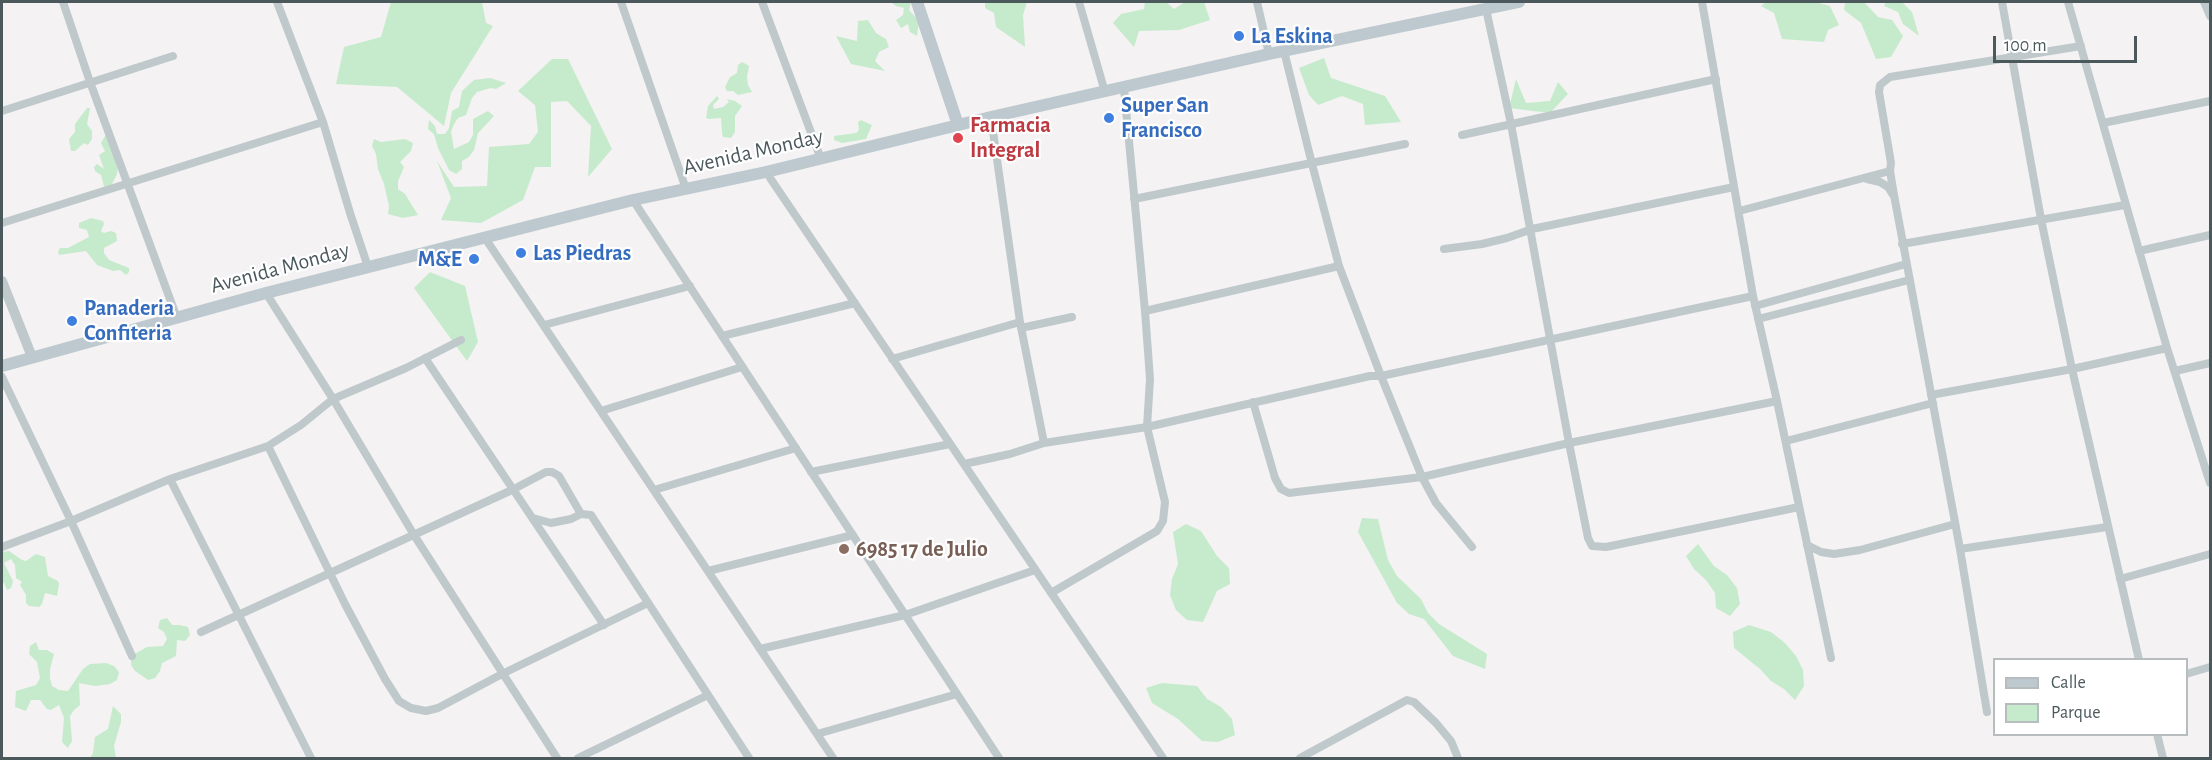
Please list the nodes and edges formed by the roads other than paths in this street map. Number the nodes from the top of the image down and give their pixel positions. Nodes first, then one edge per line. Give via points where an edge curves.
1 (63, 2) edge
2 (277, 2) edge
3 (621, 2) edge
4 (762, 2) edge
5 (917, 2) edge
6 (1080, 2) edge
7 (1257, 2) edge
8 (1519, 2) edge
9 (1702, 2) edge
10 (2002, 2) edge
11 (2068, 2) edge
12 (2204, 2) edge
13 (1491, 6) edge
14 (2211, 16) edge
15 (2080, 46) junction
16 (1284, 51) junction
17 (1269, 54) junction
18 (173, 56) dead end
19 (2010, 56) junction
20 (1716, 79) junction
21 (90, 82) junction
22 (1124, 88) junction
23 (1105, 92) junction
24 (2211, 101) edge
25 (2, 111) edge
26 (991, 117) junction
27 (323, 122) junction
28 (2103, 123) junction
29 (1511, 124) junction
30 (958, 125) junction
31 (1462, 135) dead end
32 (1405, 144) dead end
33 (821, 159) junction
34 (1311, 164) junction
35 (1890, 171) junction
36 (766, 172) junction
37 (1860, 179) junction
38 (128, 184) junction
39 (1734, 187) junction
40 (686, 189) junction
41 (1894, 195) junction
42 (1134, 199) junction
43 (633, 200) junction
44 (2125, 205) junction
45 (1739, 211) junction
46 (2041, 219) junction
47 (2, 224) edge
48 (1532, 229) junction
49 (2211, 235) edge
50 (485, 238) junction
51 (1902, 244) junction
52 (1444, 249) dead end
53 (2139, 251) junction
54 (1906, 264) junction
55 (1340, 266) junction
56 (368, 267) junction
57 (1909, 280) junction
58 (2, 281) edge
59 (690, 286) junction
60 (266, 293) junction
61 (1753, 296) junction
62 (855, 303) junction
63 (1755, 306) junction
64 (1145, 311) junction
65 (1072, 317) dead end
66 (177, 318) junction
67 (1758, 319) junction
68 (544, 325) junction
69 (1020, 325) junction
70 (722, 336) junction
71 (1552, 339) junction
72 (461, 340) dead end
73 (2167, 348) junction
74 (32, 357) junction
75 (425, 358) junction
76 (892, 359) junction
77 (2211, 363) edge
78 (2, 366) edge
79 (742, 367) junction
80 (2072, 369) junction
81 (2175, 371) junction
82 (2, 376) edge
83 (1381, 376) junction
84 (333, 399) junction
85 (1932, 399) junction
86 (1253, 402) junction
87 (1778, 402) junction
88 (601, 411) junction
89 (1147, 427) junction
90 (1786, 441) junction
91 (1044, 443) junction
92 (1569, 443) junction
93 (950, 444) junction
94 (268, 446) junction
95 (796, 448) junction
96 (964, 464) junction
97 (811, 472) junction
98 (1422, 477) junction
99 (170, 479) junction
100 (2211, 483) edge
101 (512, 490) junction
102 (654, 490) junction
103 (1799, 507) junction
104 (582, 514) junction
105 (533, 518) junction
106 (71, 521) junction
107 (1955, 524) junction
108 (2107, 527) junction
109 (414, 535) junction
110 (853, 535) junction
111 (1807, 545) junction
112 (2, 547) edge
113 (1473, 547) dead end
114 (1960, 549) junction
115 (2211, 554) edge
116 (1035, 570) junction
117 (708, 571) junction
118 (330, 573) junction
119 (2120, 579) junction
120 (1052, 594) junction
121 (648, 603) junction
122 (239, 615) junction
123 (905, 615) junction
124 (604, 625) junction
125 (201, 632) dead end
126 (760, 649) junction
127 (132, 656) dead end
128 (1831, 658) dead end
129 (2139, 658) edge
130 (2211, 667) edge
131 (502, 674) junction
132 (2188, 674) edge
133 (708, 694) junction
134 (957, 694) junction
135 (1987, 712) dead end
136 (817, 734) junction
137 (2157, 736) edge
138 (311, 759) edge
139 (557, 759) edge
140 (578, 759) edge
141 (749, 759) edge
142 (833, 759) edge
143 (999, 759) edge
144 (1163, 759) edge
145 (1300, 759) edge
146 (1458, 759) edge
147 (2163, 759) edge

1 - 21 street
2 - 27 street
3 - 40 street
4 - 33 street
5 - 30 main road
6 - 23 street
7 - 17 street
8 - 13 main road, Avenida Monday
9 - 20 street
10 - 19 street
11 - 15 street
12 - 14 street
13 - 16 main road, Avenida Monday
13 - 29 street
15 - 19 street
15 - 28 street
16 - 17 main road, Avenida Monday
16 - 34 street
17 - 22 main road, Avenida Monday
18 - 21 street
19 - 35 street via 1884,80 1879,92 1892,163
19 - 46 street
20 - 29 street
20 - 39 street
21 - 25 street
21 - 38 street
22 - 23 main road, Avenida Monday
22 - 42 street
23 - 26 main road, Avenida Monday
24 - 28 street
26 - 30 main road, Avenida Monday
26 - 69 street
27 - 38 street
27 - 56 street
28 - 44 street
29 - 31 street
29 - 48 street
30 - 33 main road, Avenida Monday
32 - 34 street
33 - 36 main road, Avenida Monday
34 - 42 street
34 - 55 street
35 - 37 street
35 - 41 street
36 - 40 main road, Avenida Monday
36 - 62 street
37 - 41 street via 1880,182
37 - 45 street
38 - 47 street
38 - 66 street
39 - 45 street
39 - 48 street
40 - 43 main road, Avenida Monday
41 - 51 street
42 - 64 street
43 - 50 main road, Avenida Monday
43 - 59 street
44 - 46 street
44 - 53 street
45 - 61 street
46 - 51 street
46 - 80 street
48 - 52 street via 1482,244
48 - 71 street
49 - 53 street
50 - 56 main road, Avenida Monday
50 - 68 street
51 - 54 street
53 - 73 street
54 - 57 street
54 - 63 street
55 - 64 street
55 - 83 street
56 - 60 main road, Avenida Monday
57 - 67 street
57 - 85 street
58 - 74 street
59 - 68 street
59 - 70 street
60 - 66 main road, Avenida Monday
60 - 84 street
61 - 63 street
61 - 71 street
62 - 70 street
62 - 76 street
63 - 67 street
64 - 89 street
65 - 69 street
66 - 74 main road, Avenida Monday
67 - 87 street
68 - 88 street
69 - 76 street
69 - 91 street
70 - 79 street
71 - 83 street
71 - 92 street
72 - 75 street
73 - 80 street
73 - 81 street
74 - 78 main road, Avenida Monday
75 - 84 street
75 - 101 street
76 - 93 street
77 - 81 street
79 - 88 street
79 - 95 street
80 - 85 street
80 - 108 street
81 - 100 street
82 - 106 street
83 - 86 street
83 - 98 street
84 - 94 street
84 - 109 street
85 - 90 street
85 - 107 street
86 - 89 street
86 - 98 street via 1275,478 1281,489 1289,493
87 - 90 street
87 - 92 street
88 - 102 street
89 - 91 street
89 - 120 street via 1165,502 1163,521 1157,531
90 - 103 street
91 - 96 street
92 - 98 street
92 - 103 street via 1592,546 1606,547
93 - 96 street
93 - 97 street
94 - 99 street
94 - 118 street
95 - 97 street
95 - 102 street
96 - 116 street
97 - 110 street
98 - 113 street via 1436,503
99 - 106 street
99 - 122 street
101 - 104 street via 552,472 560,476
101 - 105 street
101 - 109 street
102 - 117 street
103 - 111 street
104 - 105 street via 551,523
104 - 121 street via 591,515
105 - 124 street
106 - 112 street
106 - 127 street
107 - 111 street via 1834,554
107 - 114 street
108 - 114 street
108 - 119 street
109 - 118 street
109 - 131 street
110 - 117 street
110 - 123 street
111 - 128 street
114 - 135 street
115 - 119 street
116 - 120 street
116 - 123 street
117 - 126 street
118 - 122 street
118 - 131 street via 399,701 426,711 438,708
119 - 129 street
120 - 144 street
121 - 124 street
121 - 133 street
122 - 125 street
122 - 138 street
123 - 126 street
123 - 134 street
124 - 131 street
126 - 136 street
130 - 132 street
131 - 139 street
133 - 140 street
133 - 141 street
134 - 136 street
134 - 143 street
136 - 142 street
137 - 147 street
145 - 146 street via 1407,700 1436,723 1451,741

